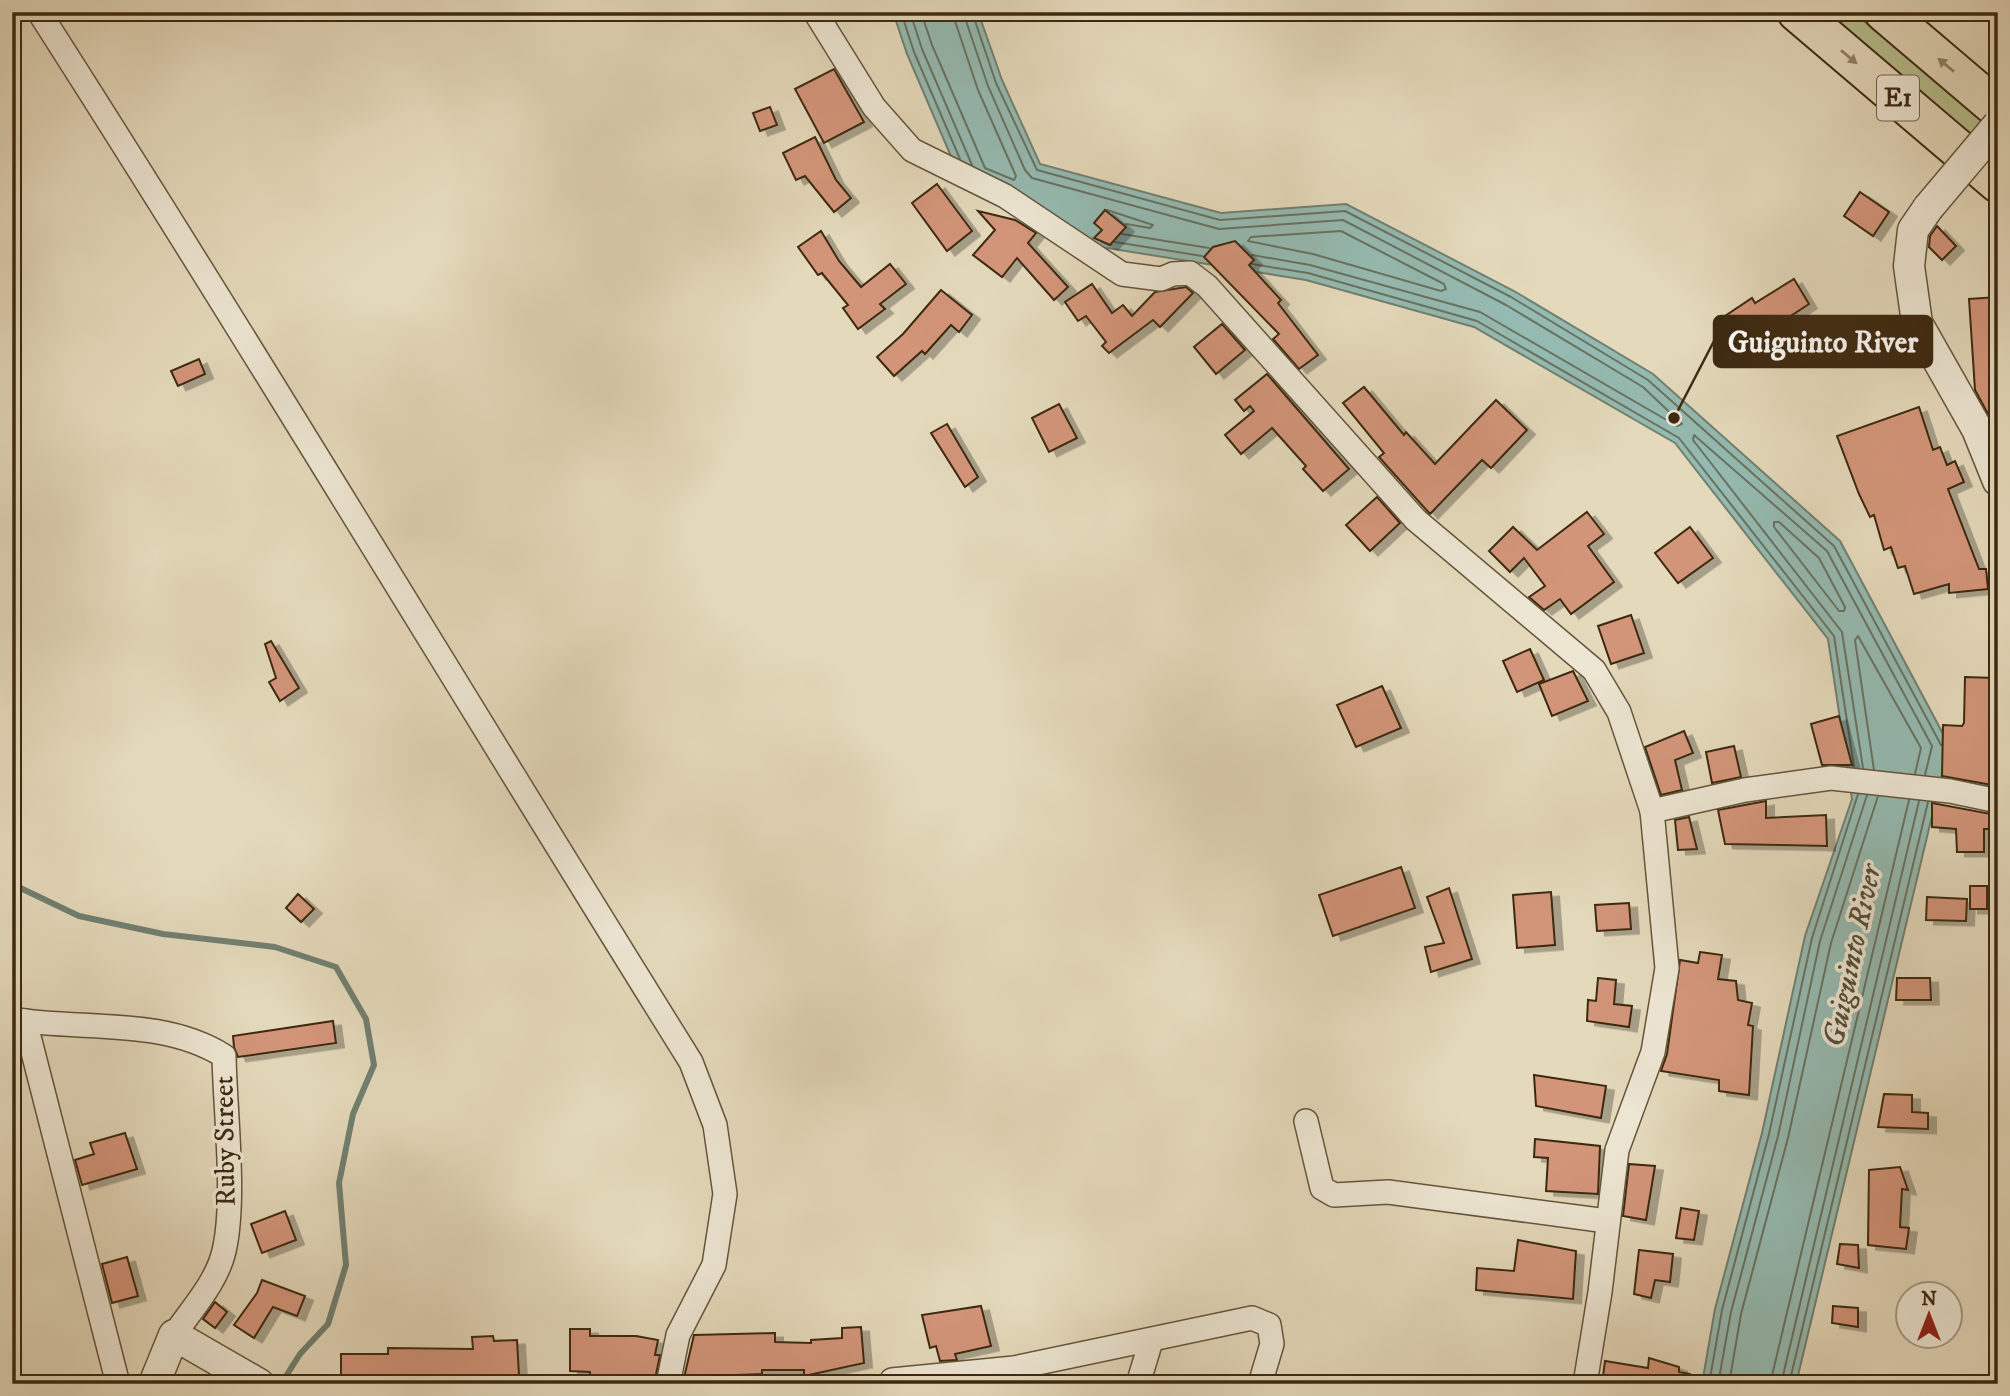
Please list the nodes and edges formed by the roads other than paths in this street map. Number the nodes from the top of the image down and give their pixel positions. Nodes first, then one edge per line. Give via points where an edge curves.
1 (39, 12) edge
2 (816, 12) edge
3 (1797, 12) edge
4 (1884, 12) edge
5 (1998, 109) edge
6 (1998, 125) edge
7 (1998, 183) edge
8 (1998, 481) edge
9 (1998, 801) edge
10 (1652, 811) junction
11 (18, 1020) edge
12 (1306, 1121) dead end
13 (1607, 1221) junction
14 (174, 1335) junction
15 (1151, 1341) junction
16 (1014, 1376) edge
17 (118, 1384) edge
18 (155, 1384) edge
19 (260, 1384) edge
20 (668, 1384) edge
21 (890, 1384) edge
22 (1138, 1384) edge
23 (1260, 1384) edge
24 (1585, 1384) edge

1 - 20 street via 691,1062 715,1125 725,1194 713,1265 678,1335
2 - 10 street via 874,107 912,150 1005,196 1122,274 1161,279 1190,273 1207,286 1416,520 1594,670 1619,712
3 -> 7 highway, E1
5 -> 4 highway, E1
6 - 8 street, bridge via 1913,230 1909,266 1917,323 1977,429
9 - 10 street via 1831,778 1745,790
10 - 13 street via 1667,968 1653,1052 1617,1150
11 - 14 street, Ruby Street via 168,1033 203,1042 224,1056 228,1205 224,1252 216,1274
11 - 17 street
12 - 13 street via 1322,1188 1334,1195 1388,1192
13 - 24 street
14 - 18 street, Ruby Street
14 - 19 street
15 - 16 street
15 - 22 street
15 - 23 street via 1252,1318 1269,1325 1272,1343
16 - 21 street via 892,1380

